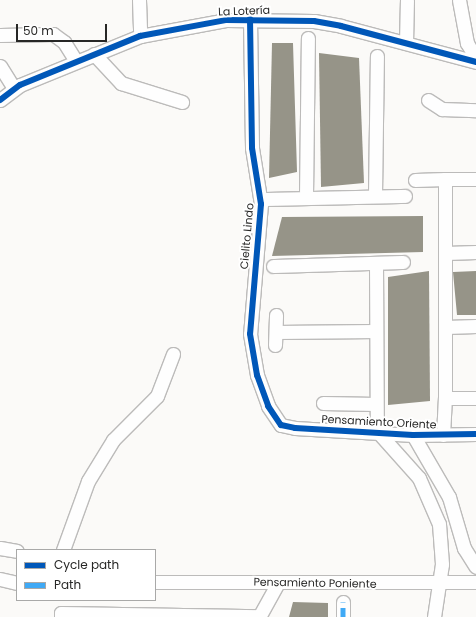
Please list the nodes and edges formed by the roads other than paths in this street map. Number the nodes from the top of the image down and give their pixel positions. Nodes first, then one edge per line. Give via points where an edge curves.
1 (139, 0) edge
2 (407, 0) edge
3 (459, 0) edge
4 (250, 19) junction
5 (0, 35) edge
6 (140, 36) junction
7 (308, 38) dead end
8 (406, 43) junction
9 (94, 54) junction
10 (377, 56) dead end
11 (476, 58) edge
12 (76, 61) junction
13 (476, 62) edge
14 (0, 66) edge
15 (11, 85) edge
16 (0, 100) edge
17 (428, 100) dead end
18 (182, 102) dead end
19 (476, 110) edge
20 (445, 179) junction
21 (476, 179) edge
22 (415, 180) dead end
23 (376, 195) junction
24 (306, 196) junction
25 (405, 196) dead end
26 (261, 199) junction
27 (476, 252) edge
28 (446, 253) junction
29 (403, 262) dead end
30 (376, 263) junction
31 (273, 266) dead end
32 (276, 315) dead end
33 (476, 326) edge
34 (446, 327) junction
35 (376, 331) junction
36 (173, 354) dead end
37 (445, 398) junction
38 (476, 398) edge
39 (323, 403) dead end
40 (376, 404) junction
41 (281, 425) joint
42 (377, 431) junction
43 (476, 434) edge
44 (413, 435) junction
45 (443, 435) junction
46 (0, 548) edge
47 (63, 549) edge
48 (16, 552) edge
49 (476, 567) edge
50 (0, 579) edge
51 (156, 582) edge
52 (476, 582) edge
53 (16, 583) edge
54 (278, 583) junction
55 (440, 583) junction
56 (343, 602) dead end
57 (259, 616) edge
58 (61, 617) edge
59 (343, 617) edge
60 (434, 617) edge

1 - 6 street
2 - 8 street
3 - 11 street via 467,43
4 - 6 street, La Lotería via 226,20
4 - 8 street, La Lotería via 314,21
4 - 26 street, Cielito Lindo via 252,148
5 - 12 street via 54,34 64,42
6 - 9 street, La Lotería
7 - 24 street
8 - 13 street, La Lotería
9 - 12 street, La Lotería
9 - 18 street via 121,83
10 - 23 street
12 - 15 street, La Lotería
14 - 15 street
15 - 16 street, La Lotería
17 - 19 street via 442,108
20 - 21 street
20 - 22 street
20 - 28 street, Pensamiento Oriente
23 - 24 street
23 - 25 street
24 - 26 street
26 - 41 street, Cielito Lindo via 250,334 257,375 268,406
27 - 28 street
28 - 34 street, Pensamiento Oriente
29 - 30 street
30 - 31 street
30 - 35 street
32 - 35 street via 275,339
33 - 34 street
34 - 37 street, Pensamiento Oriente
35 - 40 street
36 - 47 street via 157,396 113,440 88,481
37 - 38 street
37 - 45 street, Pensamiento Oriente
39 - 40 street
40 - 42 street
41 - 42 street, Pensamiento Oriente
42 - 44 street, Pensamiento Oriente
42 - 55 street via 419,478 432,504 442,545
43 - 45 street, Pensamiento Oriente
44 - 45 street, Pensamiento Oriente
44 - 49 street via 449,497 464,548
46 - 48 street
50 - 53 street
51 - 54 street, Pensamiento Poniente
52 - 55 street, Pensamiento Poniente
54 - 55 street, Pensamiento Poniente
54 - 57 street
55 - 60 street
56 - 59 street
57 - 58 street via 61,613

